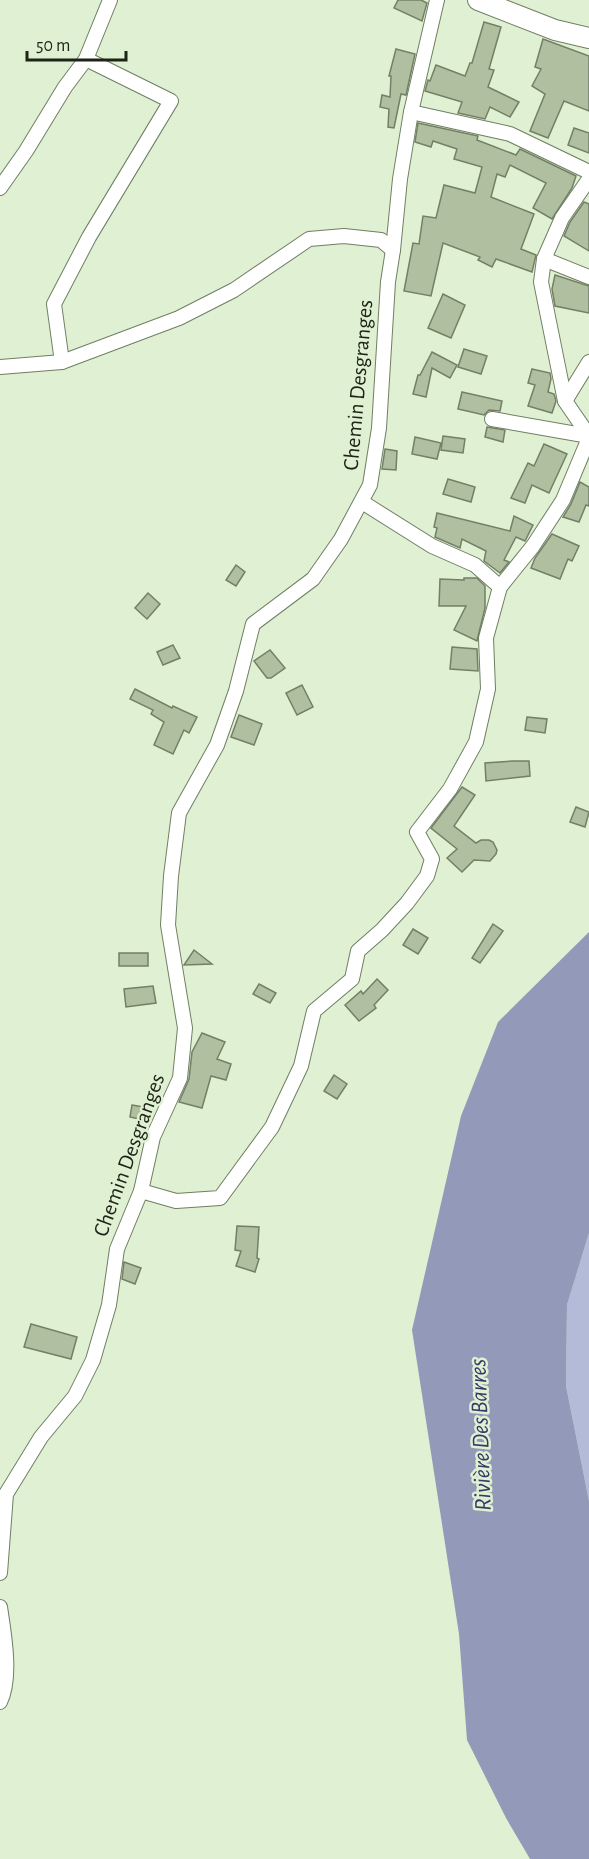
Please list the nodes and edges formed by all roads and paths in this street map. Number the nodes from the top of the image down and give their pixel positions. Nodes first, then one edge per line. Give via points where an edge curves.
1 (110, 0) edge
2 (437, 0) edge
3 (478, 0) edge
4 (589, 38) edge
5 (86, 58) junction
6 (411, 112) junction
7 (589, 172) edge
8 (589, 180) edge
9 (0, 188) edge
10 (393, 250) junction
11 (544, 259) junction
12 (589, 277) edge
13 (62, 362) junction
14 (589, 362) edge
15 (0, 367) edge
16 (565, 401) junction
17 (492, 419) dead end
18 (589, 437) edge
19 (362, 502) junction
20 (500, 587) junction
21 (141, 1191) junction
22 (0, 1573) edge
23 (0, 1607) edge
24 (0, 1702) edge

1 - 5 street
2 - 6 street, Chemin Desgranges
3 - 4 main road via 555,30
5 - 9 street
5 - 13 street via 171,101 89,237 54,304
6 - 7 street via 510,134
6 - 10 street, Chemin Desgranges
8 - 11 street via 562,218
10 - 13 street via 381,240 309,238 234,290 180,318
10 - 19 street, Chemin Desgranges via 379,428 370,485
11 - 12 street
11 - 16 street via 541,282
13 - 15 street
14 - 16 street
16 - 18 street
17 - 18 street
18 - 20 street via 563,500
19 - 20 street via 432,546 475,566
19 - 21 street, Chemin Desgranges via 313,579 253,624 217,745 180,813 168,925 185,1028 180,1078 153,1137
20 - 21 street via 486,638 488,688 476,742 450,789 417,832 432,859 427,876 407,903 358,951 352,979 314,1011 301,1066 272,1127 220,1198 176,1201
21 - 22 street, Chemin Desgranges via 117,1249 109,1305 93,1360 75,1396 41,1437 6,1494
23 - 24 street via 6,1648 4,1694

